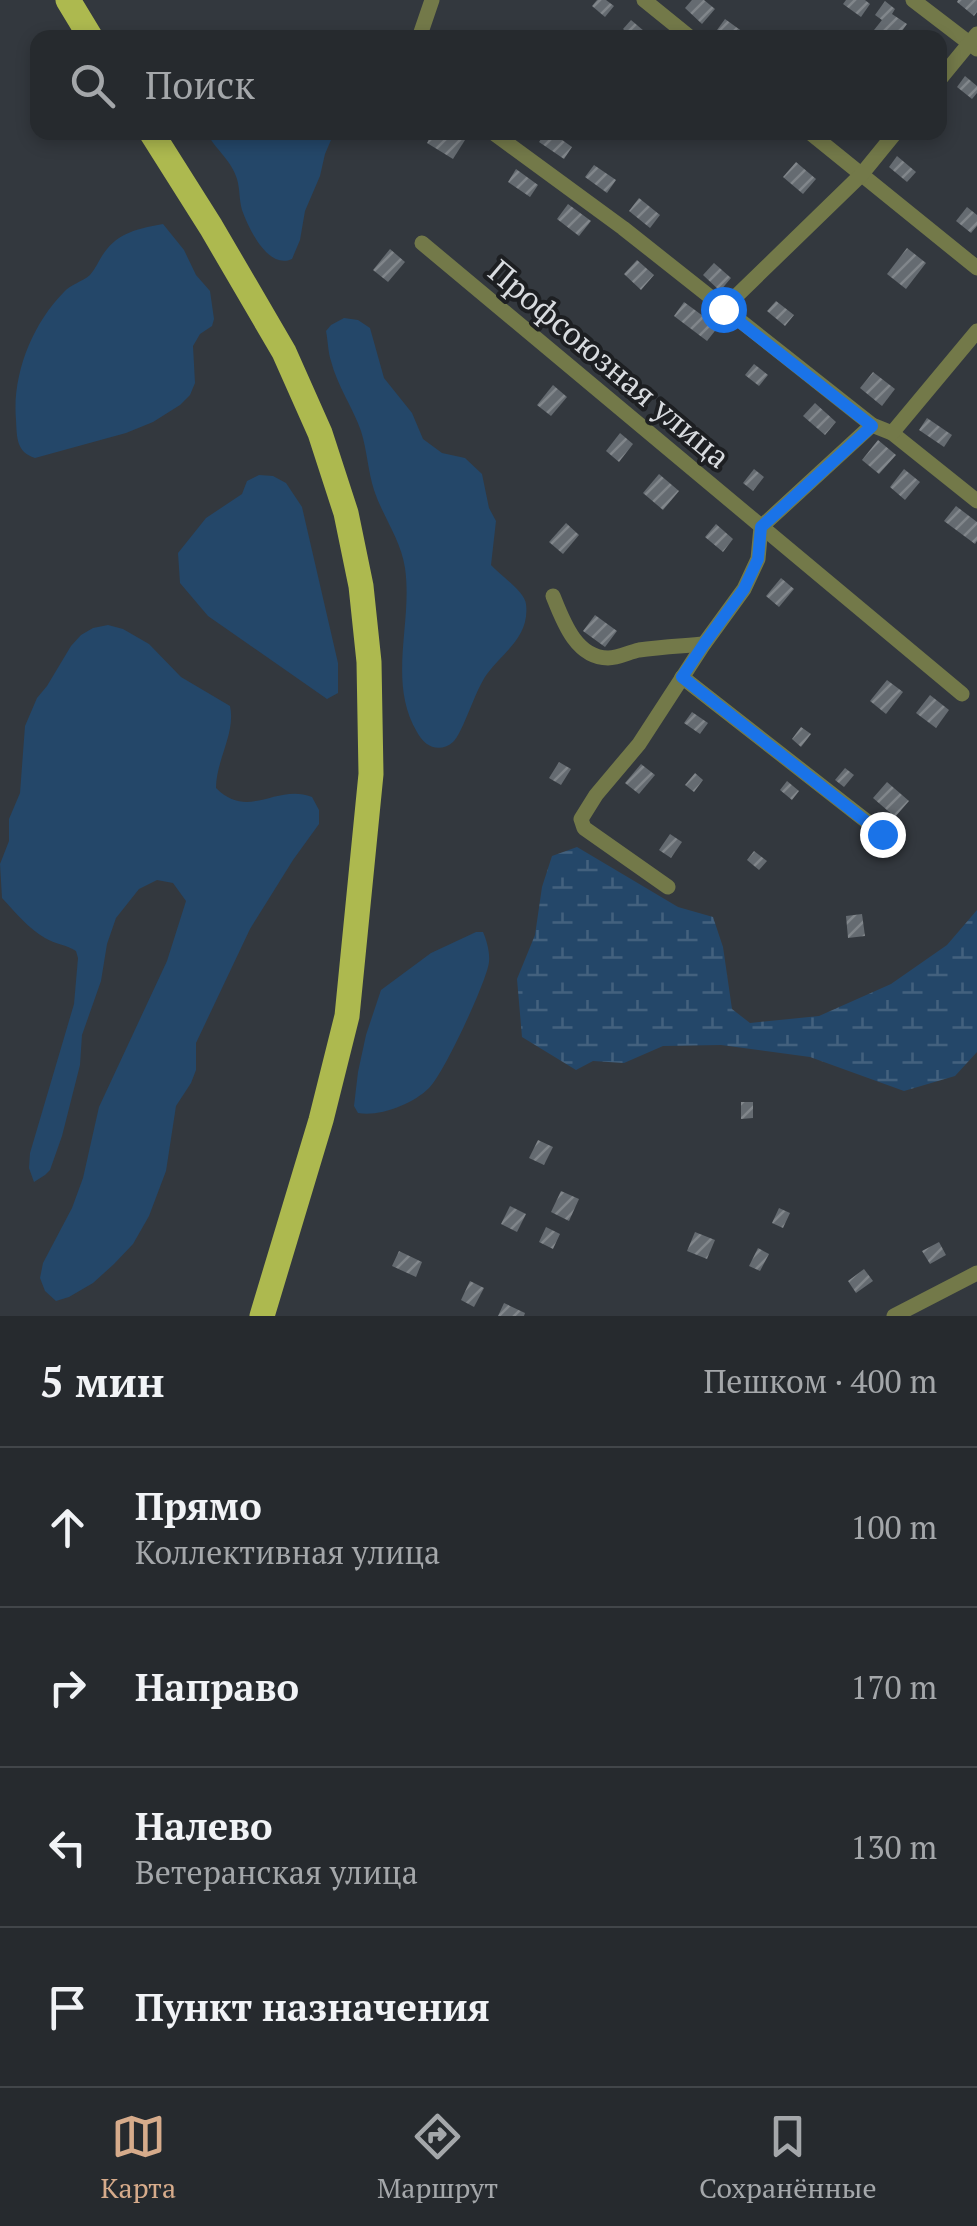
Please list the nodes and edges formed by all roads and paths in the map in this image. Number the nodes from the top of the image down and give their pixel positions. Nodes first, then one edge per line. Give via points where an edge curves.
1 (68, 0) edge
2 (432, 0) edge
3 (644, 0) edge
4 (913, 0) edge
5 (86, 30) edge
6 (423, 30) edge
7 (681, 30) edge
8 (974, 42) edge
9 (947, 71) edge
10 (156, 140) edge
11 (503, 140) edge
12 (819, 140) edge
13 (889, 140) edge
14 (861, 175) junction
15 (422, 243) dead end
16 (977, 268) edge
17 (723, 309) junction
18 (977, 331) edge
19 (872, 426) junction
20 (892, 434) junction
21 (977, 501) edge
22 (761, 527) junction
23 (553, 596) dead end
24 (704, 644) junction
25 (682, 677) junction
26 (962, 694) dead end
27 (882, 834) dead end
28 (668, 887) dead end
29 (977, 1273) edge
30 (262, 1316) edge
31 (894, 1316) edge

1 - 5 main road
2 - 6 street
3 - 7 street
4 - 8 street
8 - 9 street
10 - 30 main road via 284,352 320,432 346,513 369,662 371,774 347,1016
11 - 17 street
12 - 14 street
13 - 14 street
14 - 16 street
14 - 17 street
15 - 22 street, Профсоюзная улица
17 - 19 street
18 - 20 street
19 - 20 street
19 - 22 street
20 - 21 street
22 - 24 street via 758,559 744,589
22 - 26 street, Профсоюзная улица
23 - 24 street via 572,636 595,656
24 - 25 street
25 - 27 street
25 - 28 street via 581,819 584,828
29 - 31 street

